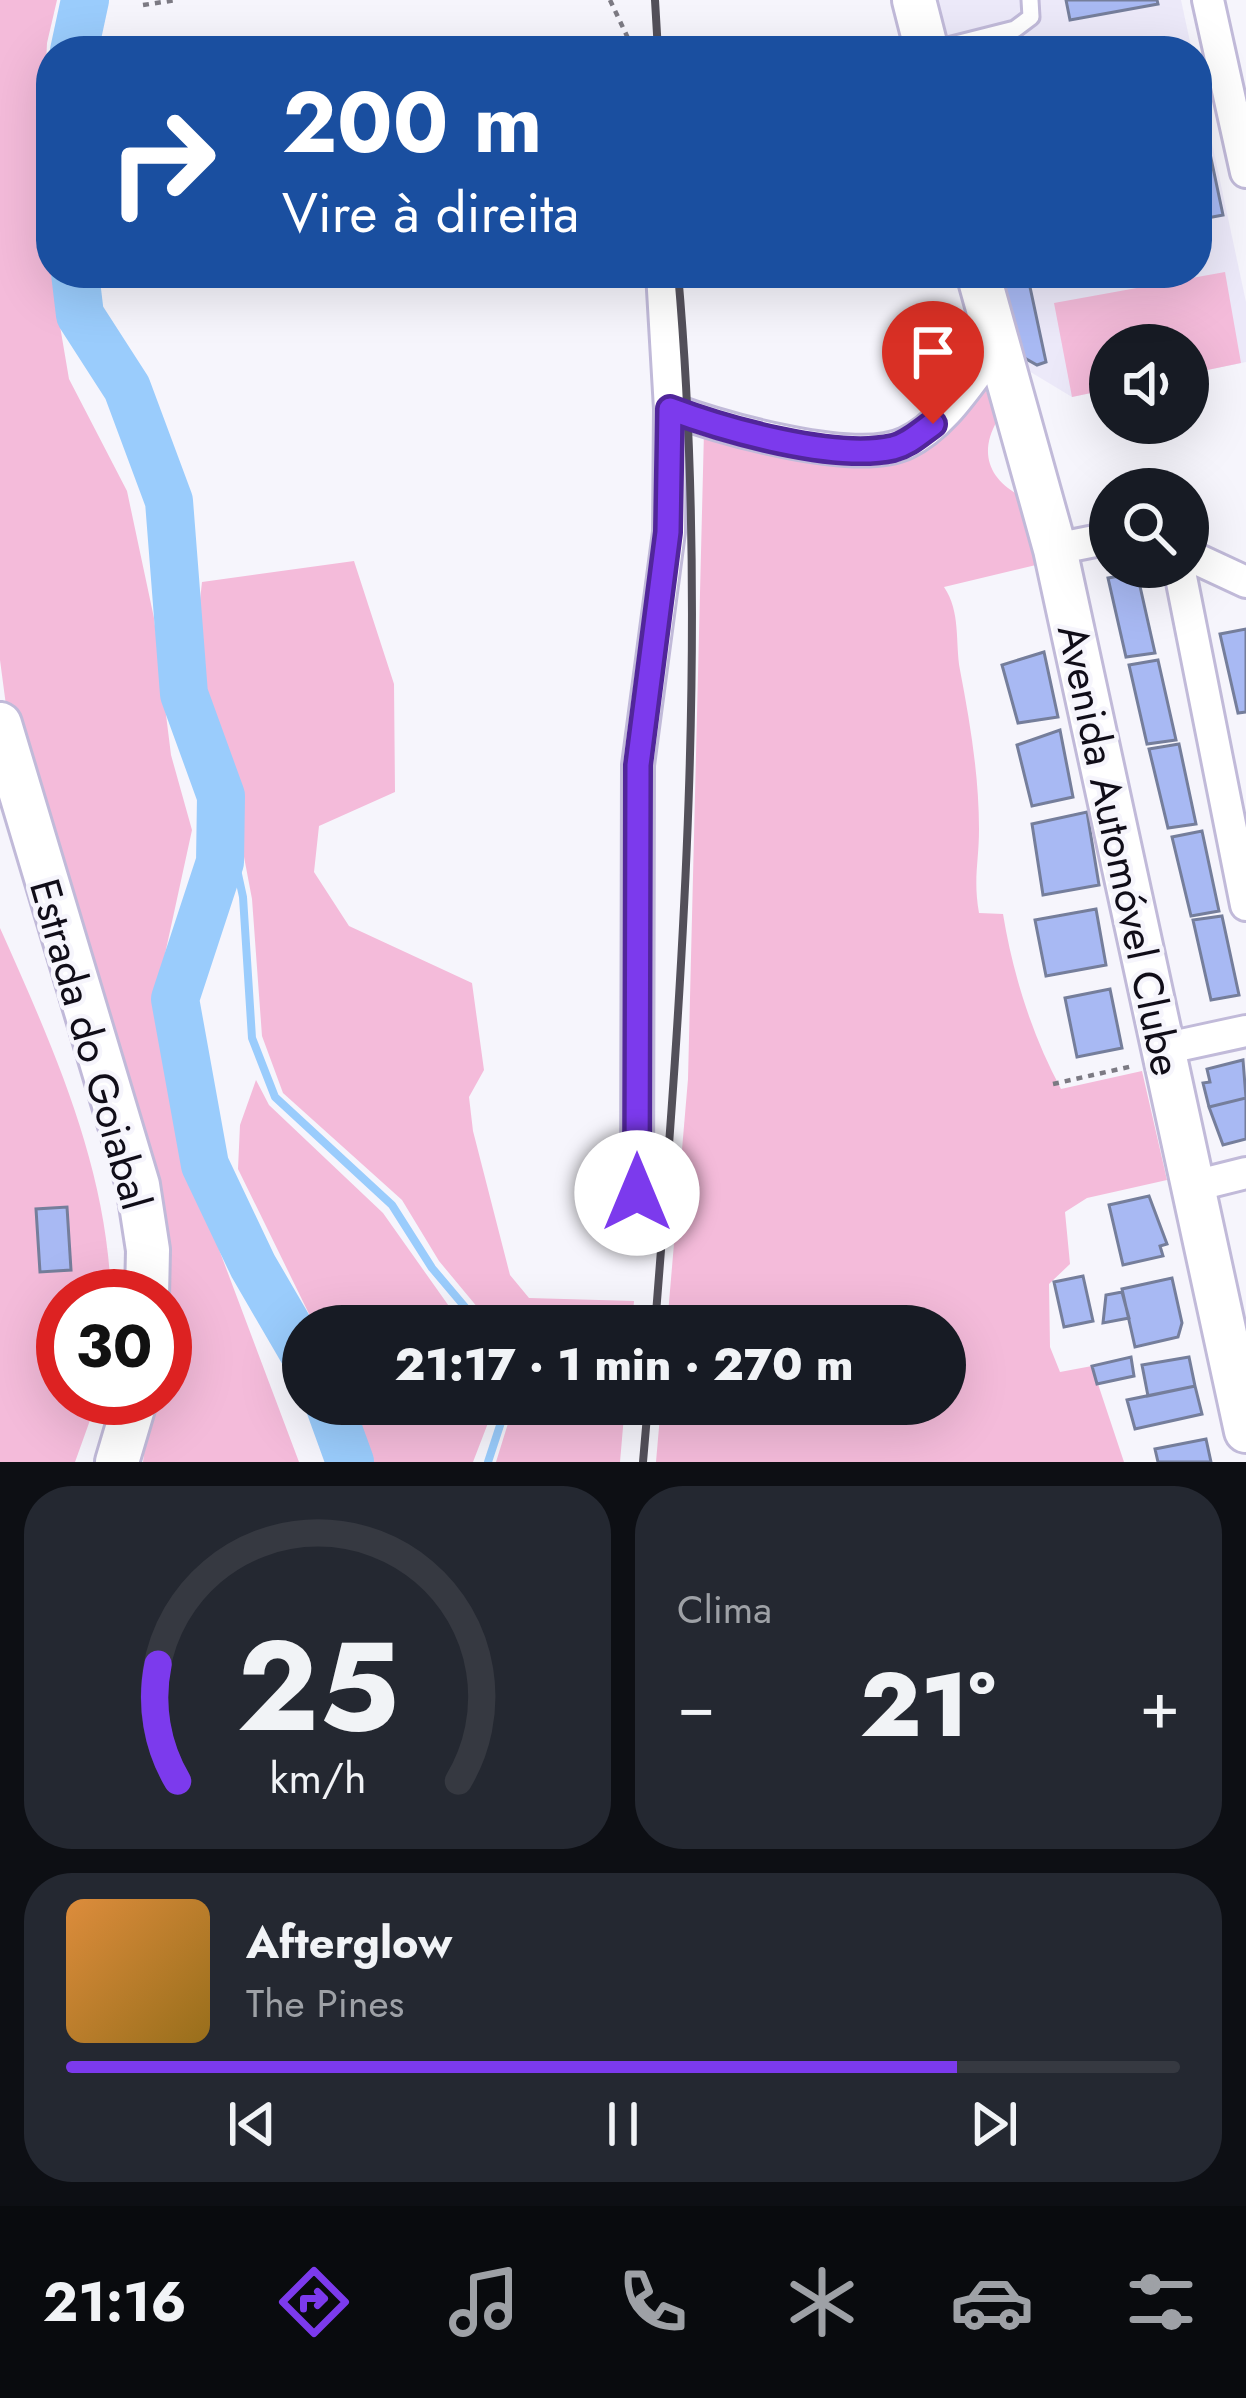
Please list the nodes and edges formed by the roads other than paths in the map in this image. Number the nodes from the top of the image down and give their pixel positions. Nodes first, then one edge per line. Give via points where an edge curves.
1 (914, 0) edge
2 (1030, 0) edge
3 (1208, 0) edge
4 (924, 36) edge
5 (987, 36) edge
6 (1246, 172) edge
7 (663, 288) edge
8 (981, 288) edge
9 (995, 349) junction
10 (670, 409) junction
11 (1089, 542) edge
12 (1055, 549) junction
13 (1209, 565) edge
14 (1246, 582) edge
15 (1183, 588) edge
16 (0, 724) edge
17 (1246, 904) edge
18 (1246, 1031) edge
19 (1163, 1049) junction
20 (1246, 1173) edge
21 (1194, 1186) junction
22 (637, 1193) dead end
23 (148, 1269) edge
24 (128, 1425) edge
25 (1246, 1431) edge
26 (117, 1462) edge

1 - 4 main road
2 - 5 lane via 1031,17
3 - 6 street
7 - 10 street
8 - 9 main road, Avenida Automóvel Clube
9 - 10 street via 933,424 891,448 799,442
9 - 12 main road, Avenida Automóvel Clube
10 - 22 street via 668,532 638,765
11 - 12 street
12 - 19 main road, Avenida Automóvel Clube
13 - 14 street
15 - 17 street
16 - 23 main road, Estrada do Goiabal via 138,1185
18 - 19 street
19 - 21 main road, Avenida Automóvel Clube
20 - 21 street
21 - 25 main road, Avenida Automóvel Clube
24 - 26 main road

